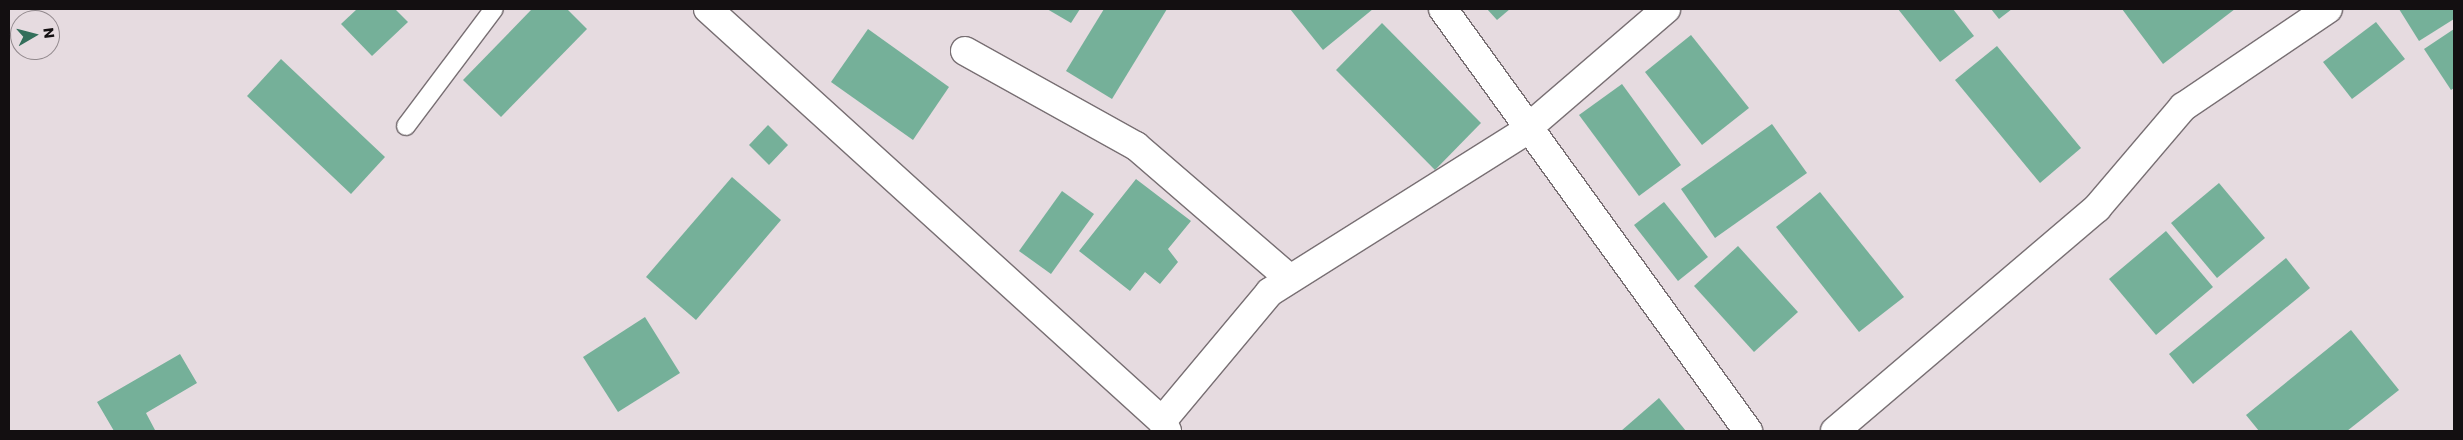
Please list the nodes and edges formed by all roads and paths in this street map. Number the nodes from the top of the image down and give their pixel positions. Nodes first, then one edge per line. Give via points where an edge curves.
1 (494, 9) edge
2 (708, 9) edge
3 (1443, 9) edge
4 (1666, 9) edge
5 (2328, 9) edge
6 (964, 51) dead end
7 (406, 126) dead end
8 (1529, 127) junction
9 (1290, 279) junction
10 (1165, 426) edge
11 (1748, 431) edge
12 (1835, 431) edge

1 - 7 lane
2 - 10 street
3 - 8 street
4 - 8 street
5 - 12 street via 2184,107 2097,208
6 - 9 street via 1136,146
8 - 9 street
8 - 11 street
9 - 10 street via 1270,292

